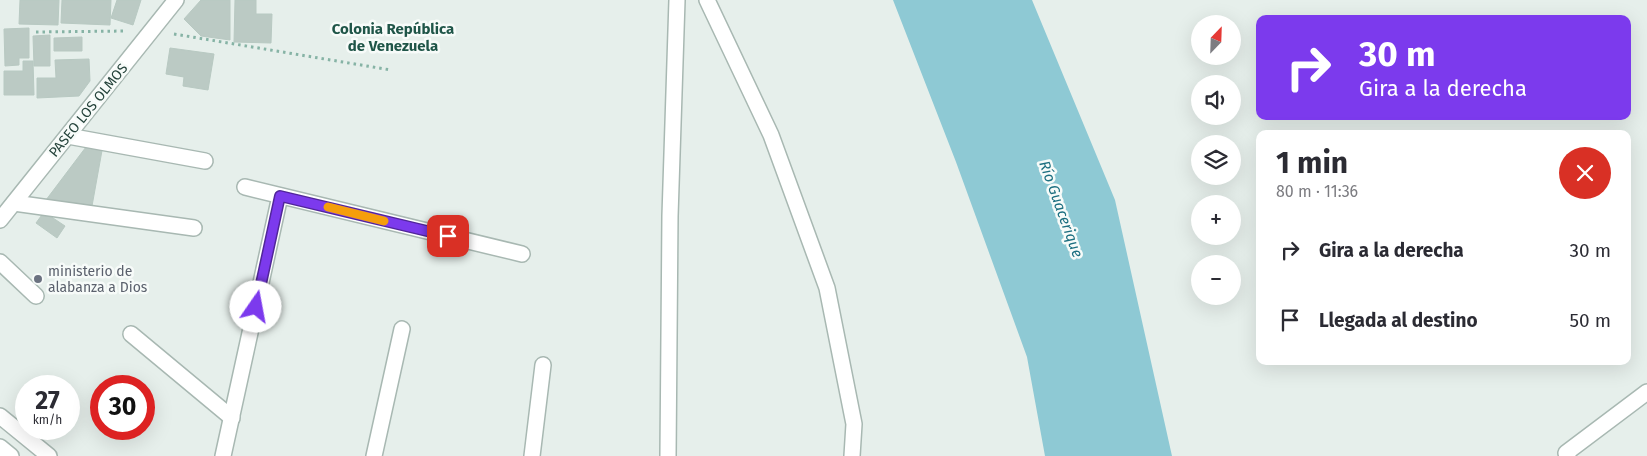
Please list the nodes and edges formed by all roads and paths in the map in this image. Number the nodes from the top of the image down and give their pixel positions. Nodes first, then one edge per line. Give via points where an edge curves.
1 (176, 0) edge
2 (676, 0) edge
3 (707, 0) edge
4 (152, 30) junction
5 (36, 32) dead end
6 (391, 70) dead end
7 (68, 136) junction
8 (205, 161) dead end
9 (244, 187) dead end
10 (280, 196) junction
11 (14, 203) junction
12 (0, 220) edge
13 (194, 228) dead end
14 (522, 254) dead end
15 (0, 262) edge
16 (36, 296) dead end
17 (402, 329) dead end
18 (131, 334) dead end
19 (543, 365) dead end
20 (1647, 392) edge
21 (0, 416) edge
22 (232, 418) junction
23 (0, 447) edge
24 (11, 456) edge
25 (49, 456) edge
26 (223, 456) edge
27 (374, 456) edge
28 (532, 456) edge
29 (668, 456) edge
30 (852, 456) edge
31 (1568, 456) edge

1 - 4 street, PASEO LOS OLMOS
2 - 29 street
3 - 30 street via 771,135 827,288 854,424
4 - 5 path
4 - 6 path
4 - 7 street, PASEO LOS OLMOS
7 - 8 street
7 - 11 street, PASEO LOS OLMOS
9 - 10 street
10 - 14 street
10 - 22 street
11 - 12 street, PASEO LOS OLMOS
11 - 13 street
15 - 16 street
17 - 27 street
18 - 22 street
19 - 28 street
20 - 31 street via 1566,453
21 - 25 street
22 - 26 street
23 - 24 street

